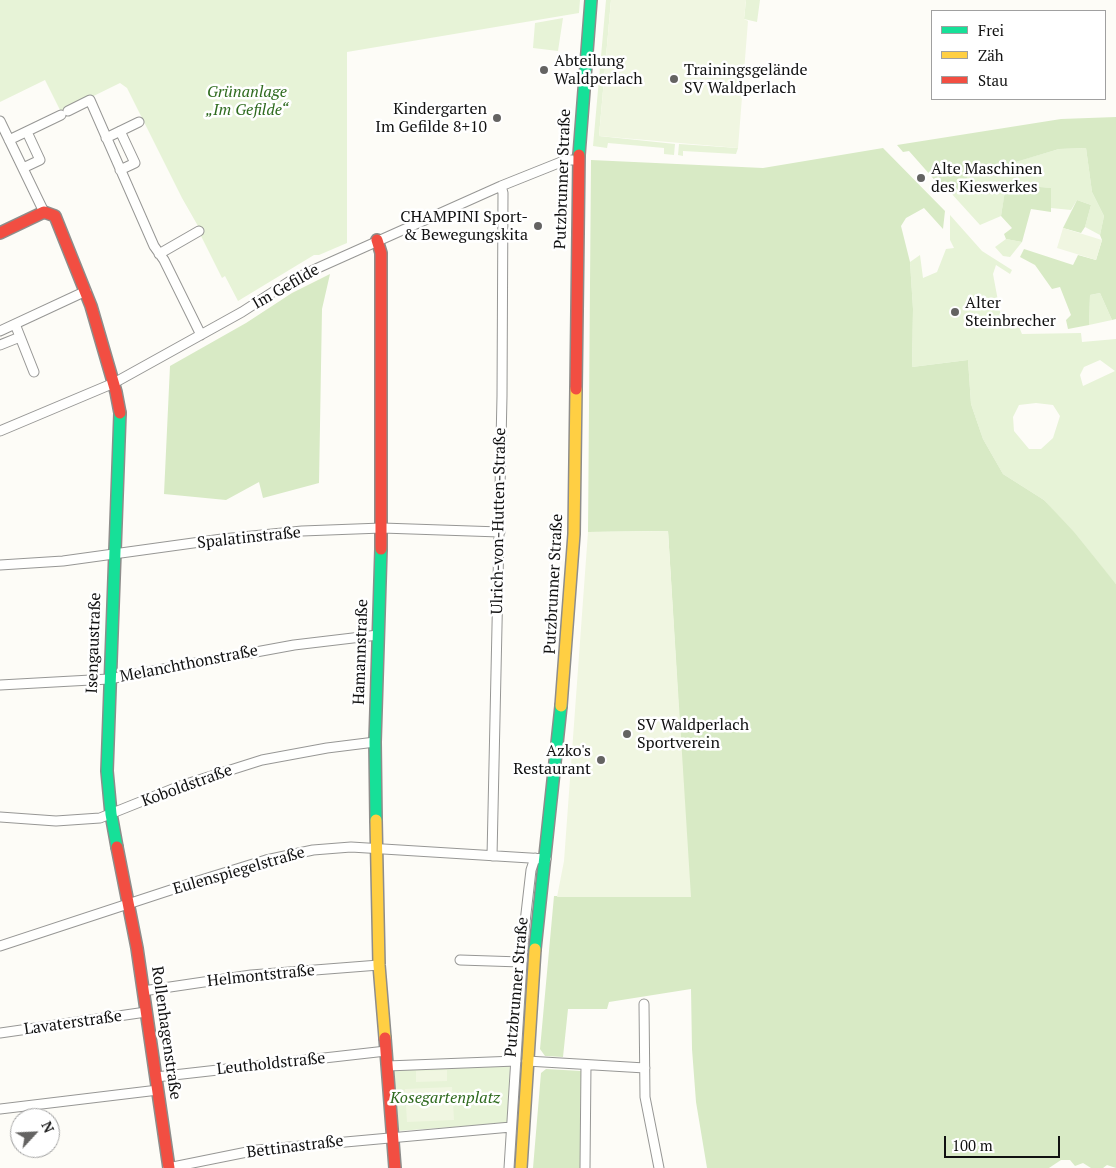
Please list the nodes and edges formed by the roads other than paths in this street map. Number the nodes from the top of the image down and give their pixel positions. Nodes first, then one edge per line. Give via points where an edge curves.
1 (591, 0) edge
2 (0, 121) edge
3 (139, 122) dead end
4 (120, 131) junction
5 (27, 132) junction
6 (106, 138) junction
7 (9, 140) junction
8 (579, 160) junction
9 (24, 168) junction
10 (120, 170) junction
11 (501, 186) junction
12 (44, 212) junction
13 (199, 231) dead end
14 (0, 234) edge
15 (377, 240) junction
16 (159, 254) junction
17 (86, 291) junction
18 (15, 324) junction
19 (0, 331) edge
20 (201, 335) junction
21 (20, 337) junction
22 (0, 345) edge
23 (34, 372) dead end
24 (114, 383) junction
25 (0, 432) edge
26 (382, 528) junction
27 (500, 532) junction
28 (114, 555) junction
29 (0, 565) edge
30 (378, 635) junction
31 (109, 679) junction
32 (0, 685) edge
33 (375, 742) junction
34 (111, 814) junction
35 (0, 817) edge
36 (376, 848) junction
37 (492, 856) junction
38 (540, 859) junction
39 (129, 903) junction
40 (0, 946) edge
41 (460, 960) dead end
42 (522, 962) junction
43 (379, 965) junction
44 (143, 991) junction
45 (644, 1004) dead end
46 (146, 1012) junction
47 (0, 1033) edge
48 (386, 1051) junction
49 (521, 1061) junction
50 (586, 1065) junction
51 (387, 1066) junction
52 (644, 1068) junction
53 (156, 1077) junction
54 (158, 1090) junction
55 (0, 1109) edge
56 (512, 1127) junction
57 (392, 1137) junction
58 (169, 1168) edge
59 (395, 1168) edge
60 (509, 1168) edge
61 (521, 1168) edge
62 (585, 1168) edge
63 (659, 1168) edge

1 - 8 street, Putzbrunner Straße
2 - 7 street
3 - 4 street
4 - 6 street
4 - 10 street via 135,163
5 - 6 street via 90,100
5 - 7 street
5 - 9 street via 40,160
6 - 10 street
7 - 9 street
8 - 11 street, Im Gefilde via 566,160
8 - 38 street, Putzbrunner Straße via 574,534 567,648
9 - 12 street
10 - 16 street
11 - 15 street, Im Gefilde
11 - 27 street, Ulrich-von-Hutten-Straße via 504,193
12 - 14 street
12 - 17 street, Isengaustraße via 58,221
13 - 16 street
15 - 20 street, Im Gefilde via 290,281
15 - 26 street, Hamannstraße via 382,253
16 - 20 street
17 - 18 street
17 - 24 street, Isengaustraße
18 - 19 street
18 - 21 street
20 - 24 street, Im Gefilde
21 - 22 street
21 - 23 street
24 - 25 street, Im Gefilde
24 - 28 street, Isengaustraße via 120,414
26 - 27 street, Spalatinstraße
26 - 28 street, Spalatinstraße via 262,535
26 - 30 street, Hamannstraße
27 - 37 street, Ulrich-von-Hutten-Straße
28 - 29 street, Spalatinstraße
28 - 31 street, Isengaustraße
30 - 31 street, Melanchthonstraße via 286,646
30 - 33 street, Hamannstraße
31 - 32 street, Melanchthonstraße
31 - 34 street, Isengaustraße via 107,771
33 - 34 street, Koboldstraße via 262,760 180,786
33 - 36 street, Hamannstraße
34 - 35 street, Koboldstraße via 100,818 56,821
34 - 39 street, Isengaustraße
36 - 37 street, Eulenspiegelstraße
36 - 39 street, Eulenspiegelstraße via 304,852 266,860
36 - 43 street, Hamannstraße
37 - 38 street, Eulenspiegelstraße
38 - 42 street, Putzbrunner Straße via 531,870
38 - 49 street, Putzbrunner Straße via 534,962
39 - 40 street, Eulenspiegelstraße
39 - 44 street, Rollenhagenstraße
41 - 42 street
42 - 49 street, Putzbrunner Straße
43 - 44 street, Helmontstraße via 250,975
43 - 48 street, Hamannstraße
44 - 46 street, Rollenhagenstraße
45 - 52 street
46 - 47 street, Lavaterstraße
46 - 53 street, Rollenhagenstraße
48 - 51 street, Hamannstraße
48 - 53 street, Leutholdstraße
49 - 50 street
49 - 51 street
49 - 56 street, Putzbrunner Straße
49 - 61 street, Putzbrunner Straße
50 - 52 street
50 - 62 street
51 - 57 street
52 - 63 street via 645,1097
53 - 54 street, Rollenhagenstraße
54 - 55 street
54 - 58 street, Rollenhagenstraße
56 - 57 street
56 - 60 street, Putzbrunner Straße
57 - 58 street, Bettinastraße via 257,1150
57 - 59 street

